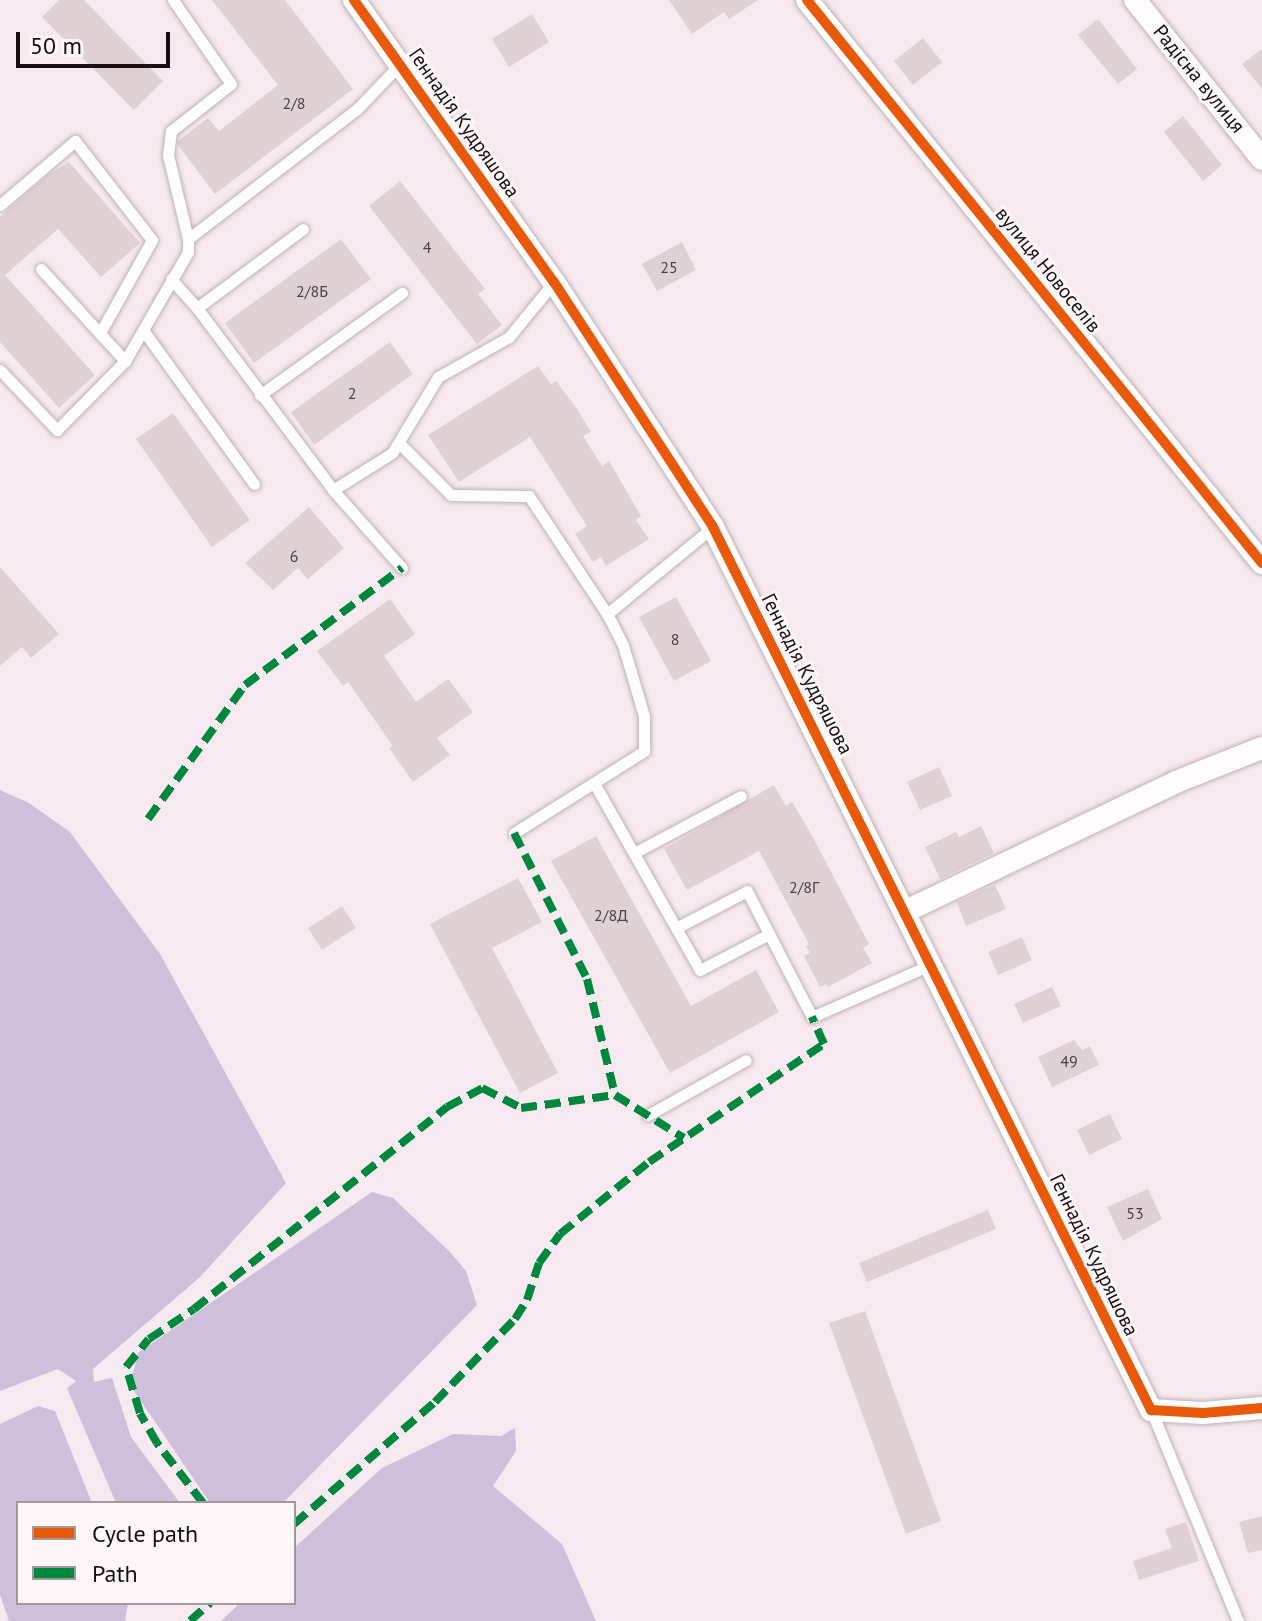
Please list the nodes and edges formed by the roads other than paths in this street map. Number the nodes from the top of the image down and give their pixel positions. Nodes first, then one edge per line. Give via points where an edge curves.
1 (173, 0) edge
2 (354, 0) edge
3 (807, 0) edge
4 (1135, 0) edge
5 (401, 63) junction
6 (1262, 159) edge
7 (0, 205) edge
8 (303, 229) dead end
9 (188, 239) junction
10 (41, 269) dead end
11 (171, 279) junction
12 (554, 282) junction
13 (402, 293) dead end
14 (197, 308) junction
15 (143, 330) junction
16 (100, 333) junction
17 (125, 361) junction
18 (0, 370) edge
19 (260, 395) junction
20 (400, 444) junction
21 (254, 484) dead end
22 (333, 490) junction
23 (713, 527) junction
24 (1262, 563) edge
25 (402, 568) dead end
26 (607, 614) junction
27 (1262, 748) edge
28 (594, 783) junction
29 (741, 796) dead end
30 (514, 833) dead end
31 (634, 853) junction
32 (906, 911) junction
33 (676, 928) junction
34 (769, 934) junction
35 (930, 965) junction
36 (746, 1060) dead end
37 (648, 1115) dead end
38 (1262, 1408) edge
39 (1151, 1410) junction
40 (1238, 1621) edge

1 - 9 lane via 231,84 171,131 168,155
2 - 5 street, Геннадія Кудряшова
3 - 24 street, вулиця Новоселів
4 - 6 street, Радісна вулиця
5 - 9 lane via 357,109
5 - 12 street, Геннадія Кудряшова
7 - 16 lane via 75,141 152,240
8 - 14 lane
9 - 11 lane via 188,252
10 - 16 lane
11 - 14 lane
11 - 15 lane
12 - 20 lane via 509,337 438,377
12 - 23 street, Геннадія Кудряшова
13 - 19 lane
14 - 19 lane
15 - 17 lane
15 - 21 lane
16 - 17 lane
17 - 18 lane via 57,430
19 - 22 lane
20 - 22 lane
20 - 26 lane via 451,495 529,496
22 - 25 lane
23 - 26 lane
23 - 32 street, Геннадія Кудряшова
26 - 28 lane via 623,645 644,716 644,751
27 - 32 street via 1176,782
28 - 30 lane
28 - 31 lane
29 - 31 lane
31 - 33 lane
32 - 35 street, Геннадія Кудряшова
33 - 34 lane via 700,970
33 - 34 lane via 747,891
34 - 35 lane via 812,1017
35 - 39 street, Геннадія Кудряшова
36 - 37 lane
38 - 39 street
39 - 40 lane

